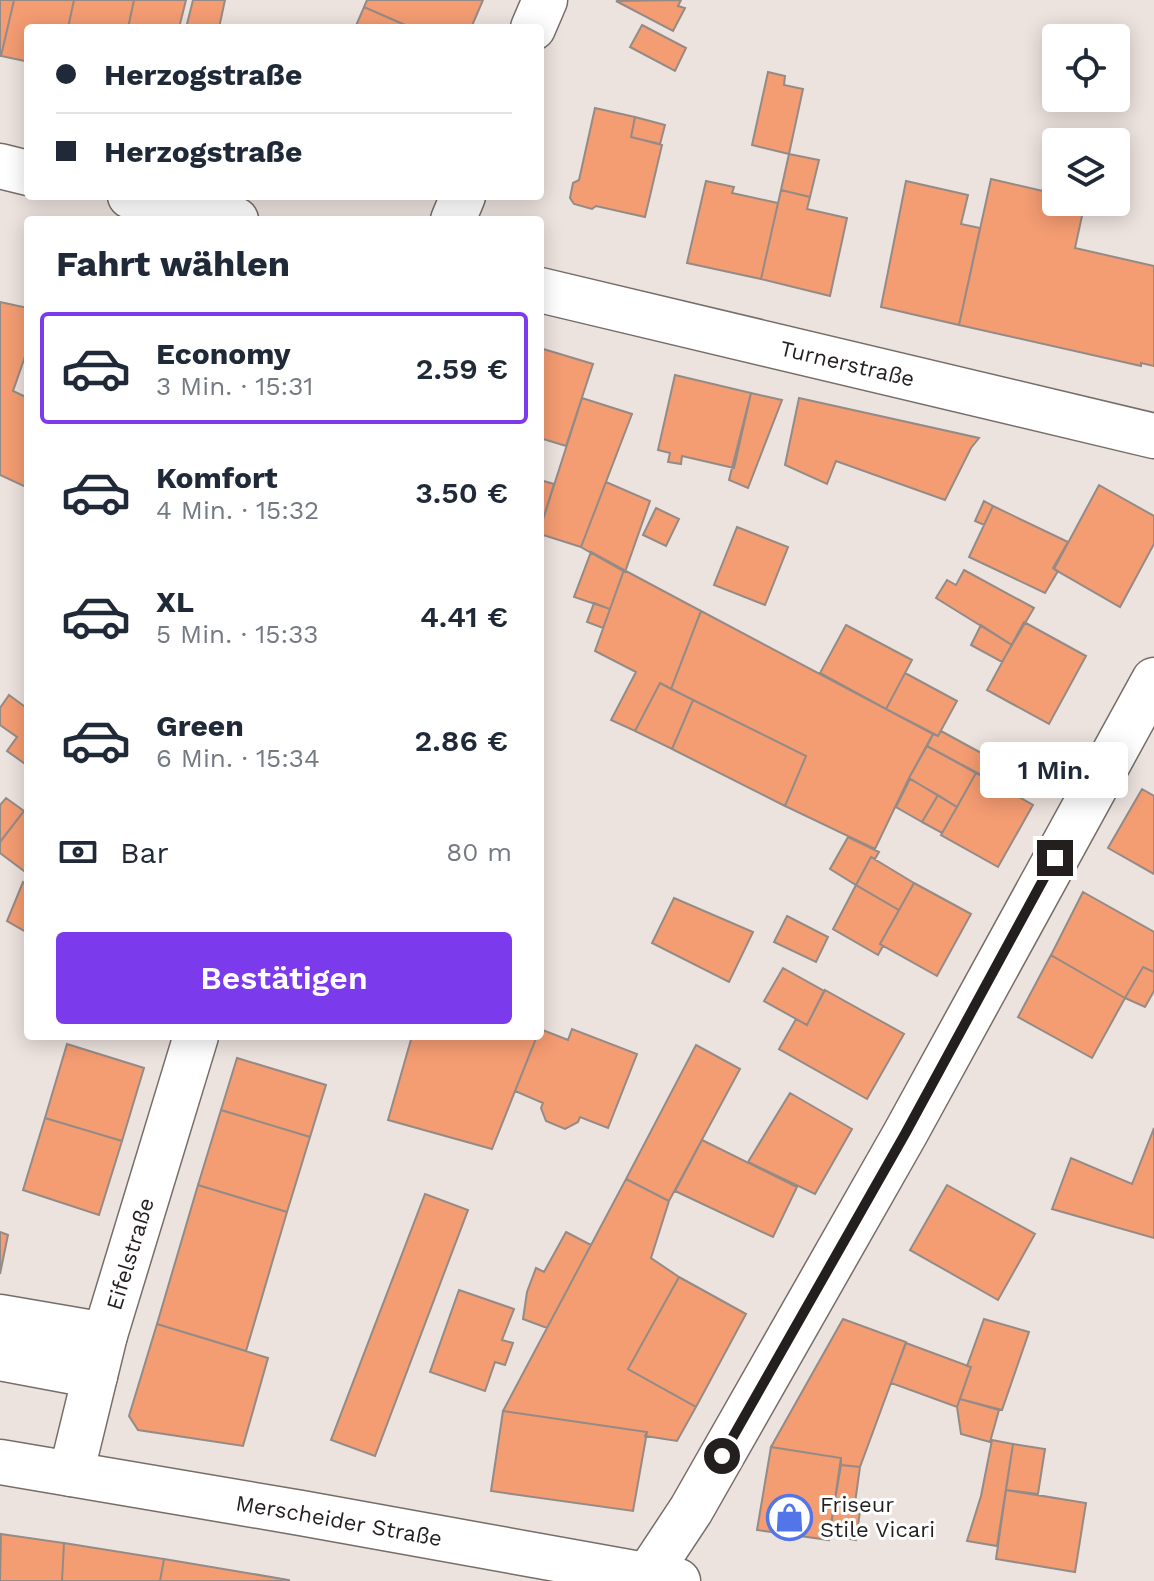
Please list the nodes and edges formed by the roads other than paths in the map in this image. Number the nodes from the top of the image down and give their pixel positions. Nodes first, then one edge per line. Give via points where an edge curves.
1 (545, 0) edge
2 (535, 24) edge
3 (0, 166) edge
4 (24, 172) edge
5 (148, 200) edge
6 (218, 216) edge
7 (544, 291) edge
8 (1154, 436) edge
9 (1154, 680) edge
10 (195, 1040) edge
11 (0, 1317) edge
12 (100, 1355) junction
13 (0, 1358) edge
14 (0, 1462) edge
15 (71, 1474) junction
16 (656, 1579) edge

1 - 2 street
3 - 4 street
5 - 6 street
7 - 8 street, Turnerstraße
9 - 16 street
10 - 12 street, Eifelstraße
11 - 12 street
12 - 13 street
12 - 15 street, Eifelstraße
14 - 15 street, Merscheider Straße
15 - 16 street, Merscheider Straße

